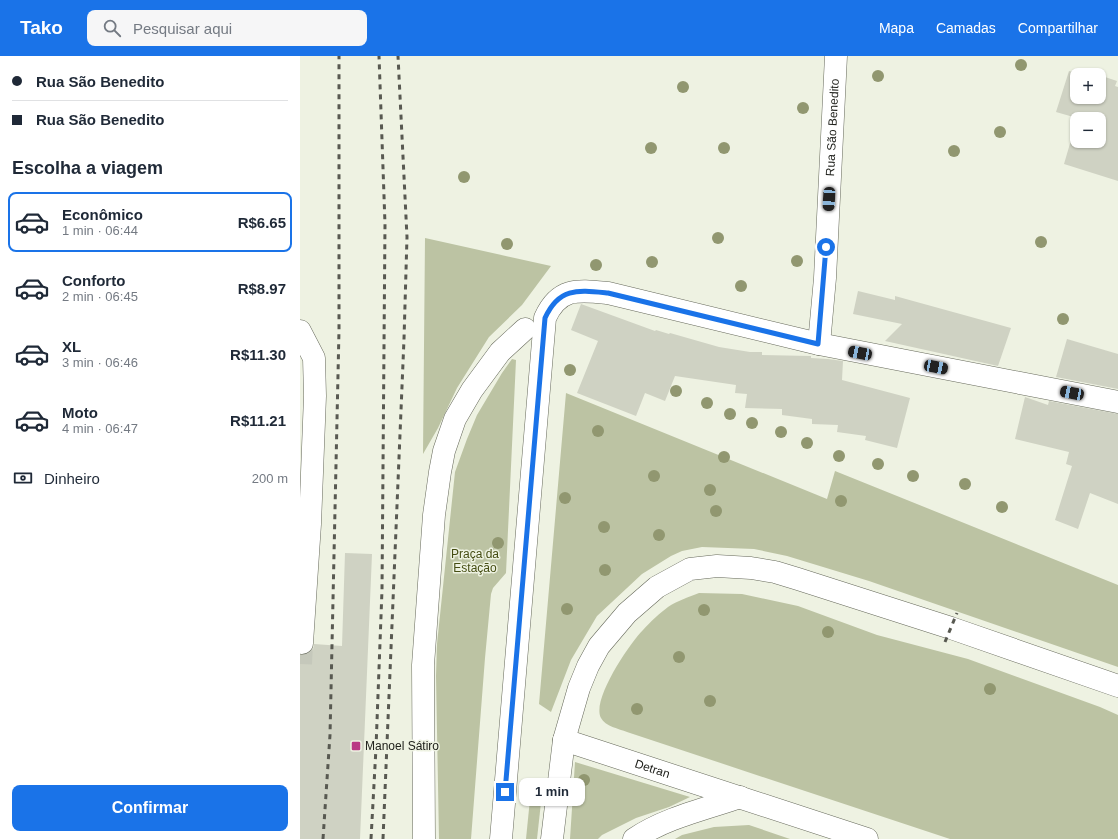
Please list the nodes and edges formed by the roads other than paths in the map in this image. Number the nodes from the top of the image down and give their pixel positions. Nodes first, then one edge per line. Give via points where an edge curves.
1 (836, 56) edge
2 (525, 329) dead end
3 (300, 331) edge
4 (818, 344) junction
5 (1118, 402) edge
6 (302, 643) dead end
7 (1118, 686) edge
8 (564, 740) junction
9 (740, 797) junction
10 (424, 839) edge
11 (501, 839) edge
12 (552, 839) edge
13 (634, 839) edge
14 (867, 839) edge

1 - 4 street, Rua São Benedito via 825,278
2 - 10 street via 500,352 472,390 455,419 444,451 434,515 423,665
3 - 6 street via 314,358 315,396
4 - 5 street
4 - 11 street via 608,293 581,290 563,296 550,307 545,318
7 - 8 street via 798,578 751,568 717,566 690,570 657,587 612,630 588,666
8 - 9 street, Detran
8 - 12 street
9 - 13 street via 674,819
9 - 14 street, Detran

